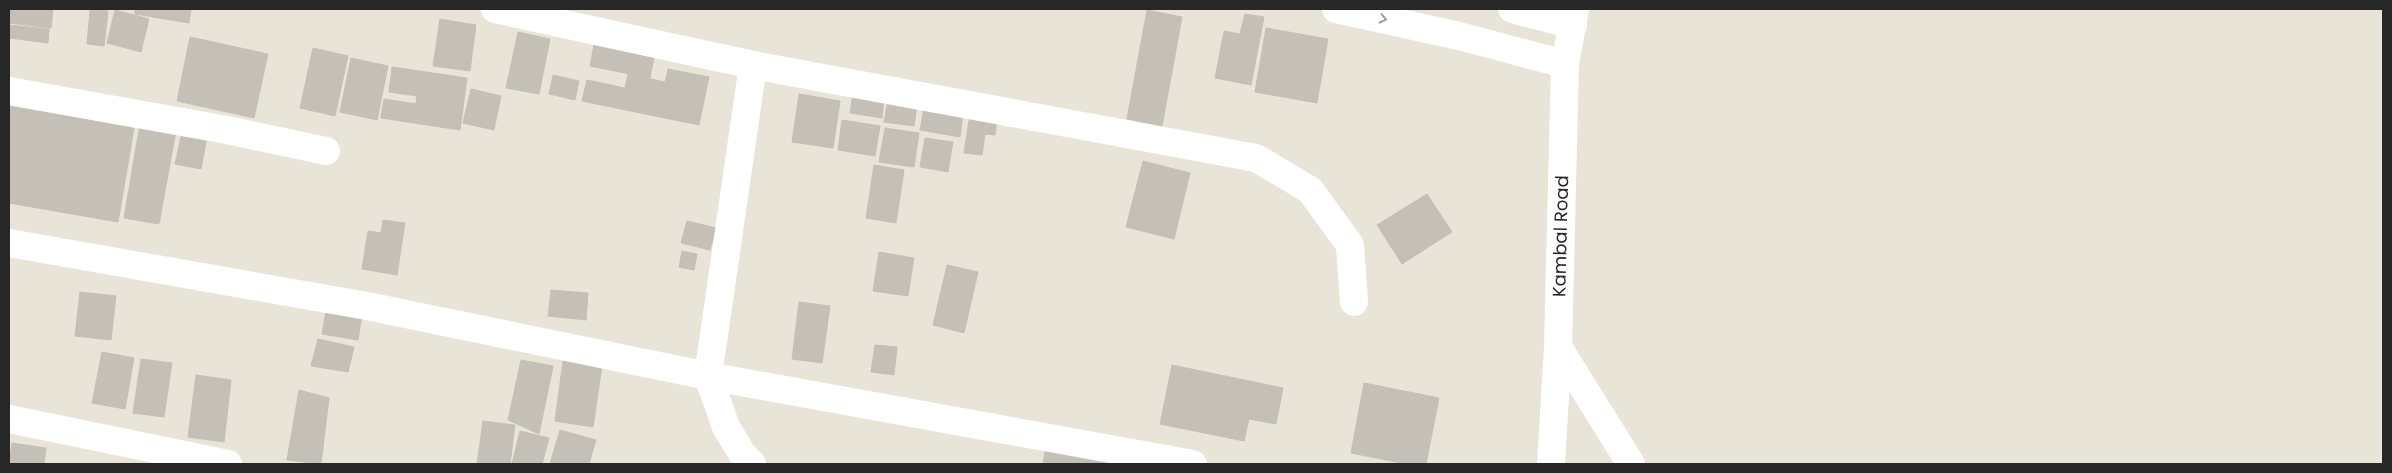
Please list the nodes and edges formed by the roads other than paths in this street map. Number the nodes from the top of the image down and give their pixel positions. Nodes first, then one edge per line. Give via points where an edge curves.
1 (496, 9) edge
2 (1336, 9) edge
3 (1512, 9) edge
4 (1574, 17) edge
5 (1565, 64) junction
6 (753, 65) junction
7 (9, 91) edge
8 (326, 151) dead end
9 (9, 243) edge
10 (1354, 302) dead end
11 (1558, 347) junction
12 (708, 376) junction
13 (9, 420) edge
14 (228, 464) edge
15 (752, 464) edge
16 (1193, 464) edge
17 (1551, 464) edge
18 (1631, 464) edge

1 - 6 street
2 -> 5 street via 1460,36
3 - 4 street
4 - 5 street, Kambal Road
5 - 11 street, Kambal Road
6 - 10 street via 1256,158 1310,190 1350,244
6 - 12 street
7 - 8 street
9 - 12 street via 367,306
11 - 17 street, Kambal Road
11 - 18 street
12 - 15 street via 726,427
12 - 16 street
13 - 14 street

